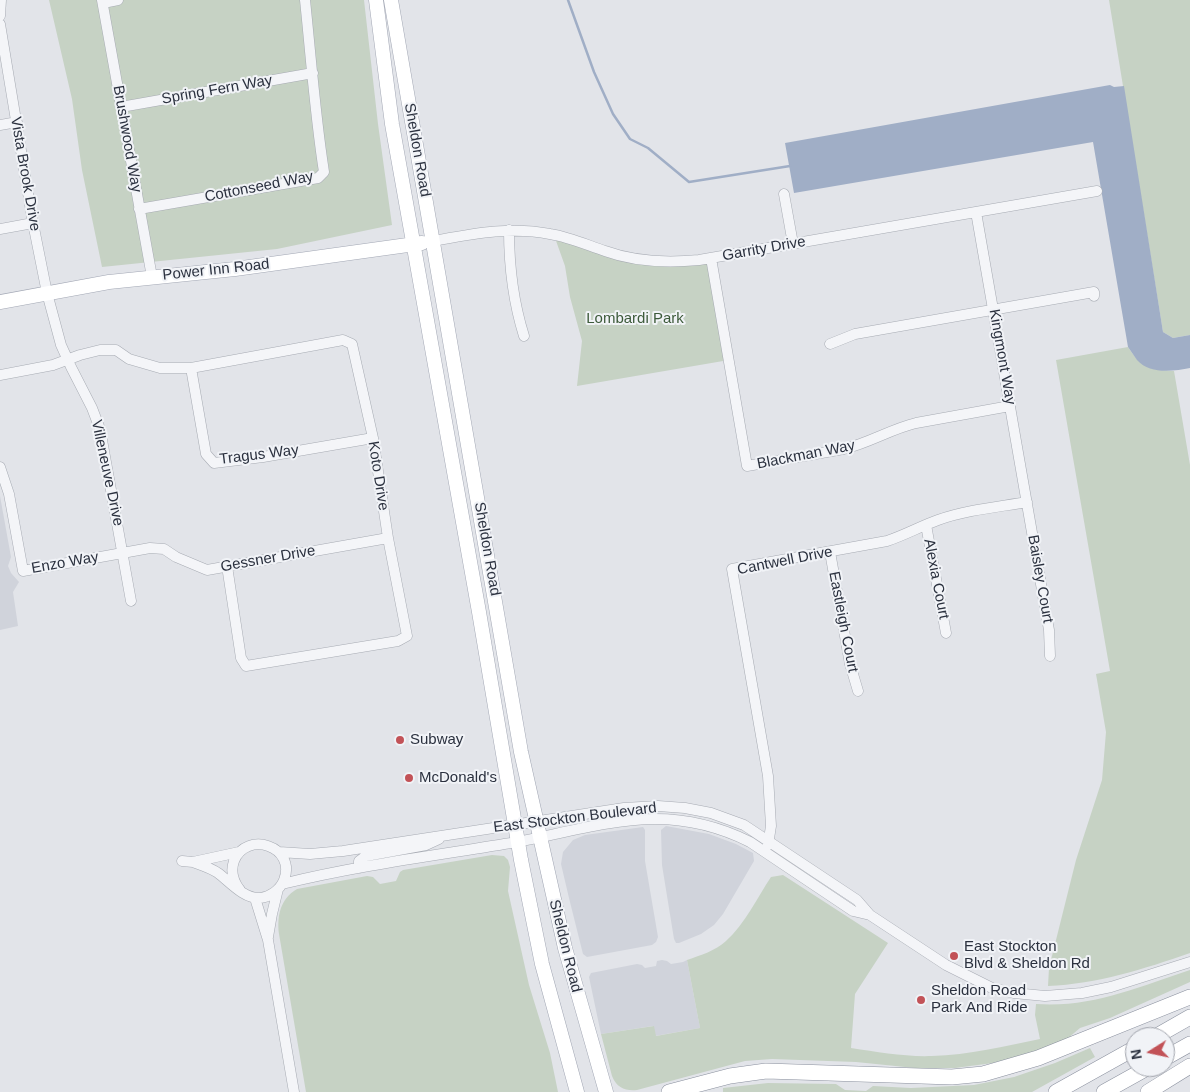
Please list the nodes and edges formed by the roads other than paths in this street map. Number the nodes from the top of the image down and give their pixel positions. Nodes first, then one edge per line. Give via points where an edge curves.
1 (1, 0) edge
2 (118, 0) edge
3 (305, 0) edge
4 (376, 0) edge
5 (391, 0) edge
6 (102, 1) edge
7 (0, 16) edge
8 (0, 24) edge
9 (313, 72) junction
10 (121, 107) junction
11 (17, 122) junction
12 (0, 125) edge
13 (1097, 191) dead end
14 (784, 194) dead end
15 (139, 209) junction
16 (976, 212) junction
17 (33, 223) junction
18 (0, 229) edge
19 (509, 230) junction
20 (433, 241) junction
21 (414, 244) junction
22 (793, 244) junction
23 (711, 258) junction
24 (152, 277) junction
25 (47, 293) junction
26 (1094, 296) dead end
27 (0, 302) edge
28 (994, 310) junction
29 (524, 336) dead end
30 (830, 344) dead end
31 (68, 360) junction
32 (191, 368) junction
33 (0, 375) edge
34 (1010, 406) junction
35 (373, 438) junction
36 (0, 467) edge
37 (1027, 502) junction
38 (926, 525) junction
39 (388, 538) junction
40 (830, 552) junction
41 (122, 553) junction
42 (227, 566) junction
43 (131, 601) dead end
44 (946, 632) dead end
45 (1050, 656) dead end
46 (858, 691) dead end
47 (536, 821) junction
48 (514, 824) junction
49 (447, 835) junction
50 (539, 838) junction
51 (518, 841) junction
52 (770, 841) junction
53 (239, 852) junction
54 (279, 852) junction
55 (765, 853) junction
56 (182, 861) dead end
57 (193, 862) junction
58 (359, 868) junction
59 (280, 887) junction
60 (240, 890) junction
61 (254, 898) junction
62 (870, 915) junction
63 (268, 940) junction
64 (1190, 962) edge
65 (1190, 997) edge
66 (1190, 1017) edge
67 (1172, 1027) edge
68 (1190, 1044) edge
69 (1175, 1052) edge
70 (1125, 1054) edge
71 (1190, 1066) edge
72 (1131, 1077) edge
73 (294, 1092) edge
74 (577, 1092) edge
75 (606, 1092) edge
76 (670, 1092) edge
77 (1056, 1092) edge
78 (1104, 1092) edge
79 (1148, 1092) edge

1 - 7 street
2 - 6 street
3 - 9 street, Cottonseed Way
4 - 21 main road, Sheldon Road via 392,124
5 - 20 main road, Sheldon Road
6 - 10 street, Brushwood Way
8 - 11 street, Vista Brook Drive
9 - 10 street, Spring Fern Way
9 - 15 street, Cottonseed Way via 324,172 318,178
10 - 15 street, Brushwood Way
11 - 12 street
11 - 17 street, Vista Brook Drive
13 - 16 street, Garrity Drive
14 - 22 street
15 - 24 street, Brushwood Way
16 - 22 street, Garrity Drive
16 - 28 street, Kingmont Way
17 - 18 street
17 - 25 street, Vista Brook Drive
19 - 20 street, Garrity Drive
19 - 23 street, Garrity Drive via 551,234 639,260 681,262
19 - 29 street via 510,271
20 - 21 main road, Power Inn Road
20 - 47 main road, Sheldon Road
21 - 24 main road, Power Inn Road via 235,270
21 - 48 main road, Sheldon Road
22 - 23 street, Garrity Drive
23 - 34 street, Blackman Way via 747,466 844,450 916,423
24 - 25 main road, Power Inn Road
25 - 27 main road, Power Inn Road
25 - 31 street, Villeneuve Drive
26 - 28 street via 1094,292
28 - 30 street via 855,334
28 - 34 street, Kingmont Way
31 - 32 street, Koto Drive via 90,352 116,350 128,359 160,368
31 - 33 street, Koto Drive
31 - 41 street, Villeneuve Drive via 100,429
32 - 35 street, Tragus Way via 206,454 214,463
32 - 35 street, Koto Drive via 343,340 352,344
34 - 37 street, Kingmont Way
35 - 39 street, Koto Drive
36 - 41 street, Enzo Way via 9,494 23,571
37 - 38 street, Cantwell Drive via 953,515
37 - 45 street, Baisley Court via 1049,630
38 - 40 street, Cantwell Drive via 887,541
38 - 44 street, Alexia Court
39 - 42 street, Gessner Drive
39 - 42 street, Koto Drive via 407,636 398,641 246,666 241,658
40 - 46 street, Eastleigh Court via 850,664
40 - 52 street, Cantwell Drive via 732,569 768,776
41 - 42 street, Gessner Drive via 164,549 207,570
41 - 43 street, Villeneuve Drive
47 - 48 street, East Stockton Boulevard
47 - 50 main road, Sheldon Road
47 - 52 street, East Stockton Boulevard via 624,808 685,808 744,825
48 - 49 street, East Stockton Boulevard
48 - 51 main road, Sheldon Road
49 - 54 street, East Stockton Boulevard via 310,854
49 - 58 street via 426,845 366,856 359,861
50 - 51 street, East Stockton Boulevard
50 - 55 street, East Stockton Boulevard via 613,823 674,820 718,828 750,842
50 - 75 main road, Sheldon Road via 570,969
51 - 58 street, East Stockton Boulevard
51 - 74 main road, Sheldon Road via 542,964
52 - 55 street, Cantwell Drive
52 - 62 street, East Stockton Boulevard via 857,900
53 - 54 street via 255,844
53 - 57 street
53 - 60 street via 232,875
54 - 59 street via 286,871
55 - 62 street, East Stockton Boulevard via 854,911
56 - 57 street
57 - 60 street via 216,872
58 - 59 street, East Stockton Boulevard
59 - 61 street via 271,895
59 - 63 street
60 - 61 street
61 - 63 street
62 - 64 street, East Stockton Boulevard via 946,965 992,988 1014,993 1045,996 1088,992
63 - 73 street
65 - 76 highway via 1038,1058 983,1074 926,1077 766,1071 730,1076
66 - 67 highway
68 - 69 highway
70 - 77 highway
71 - 79 highway
72 - 78 highway

